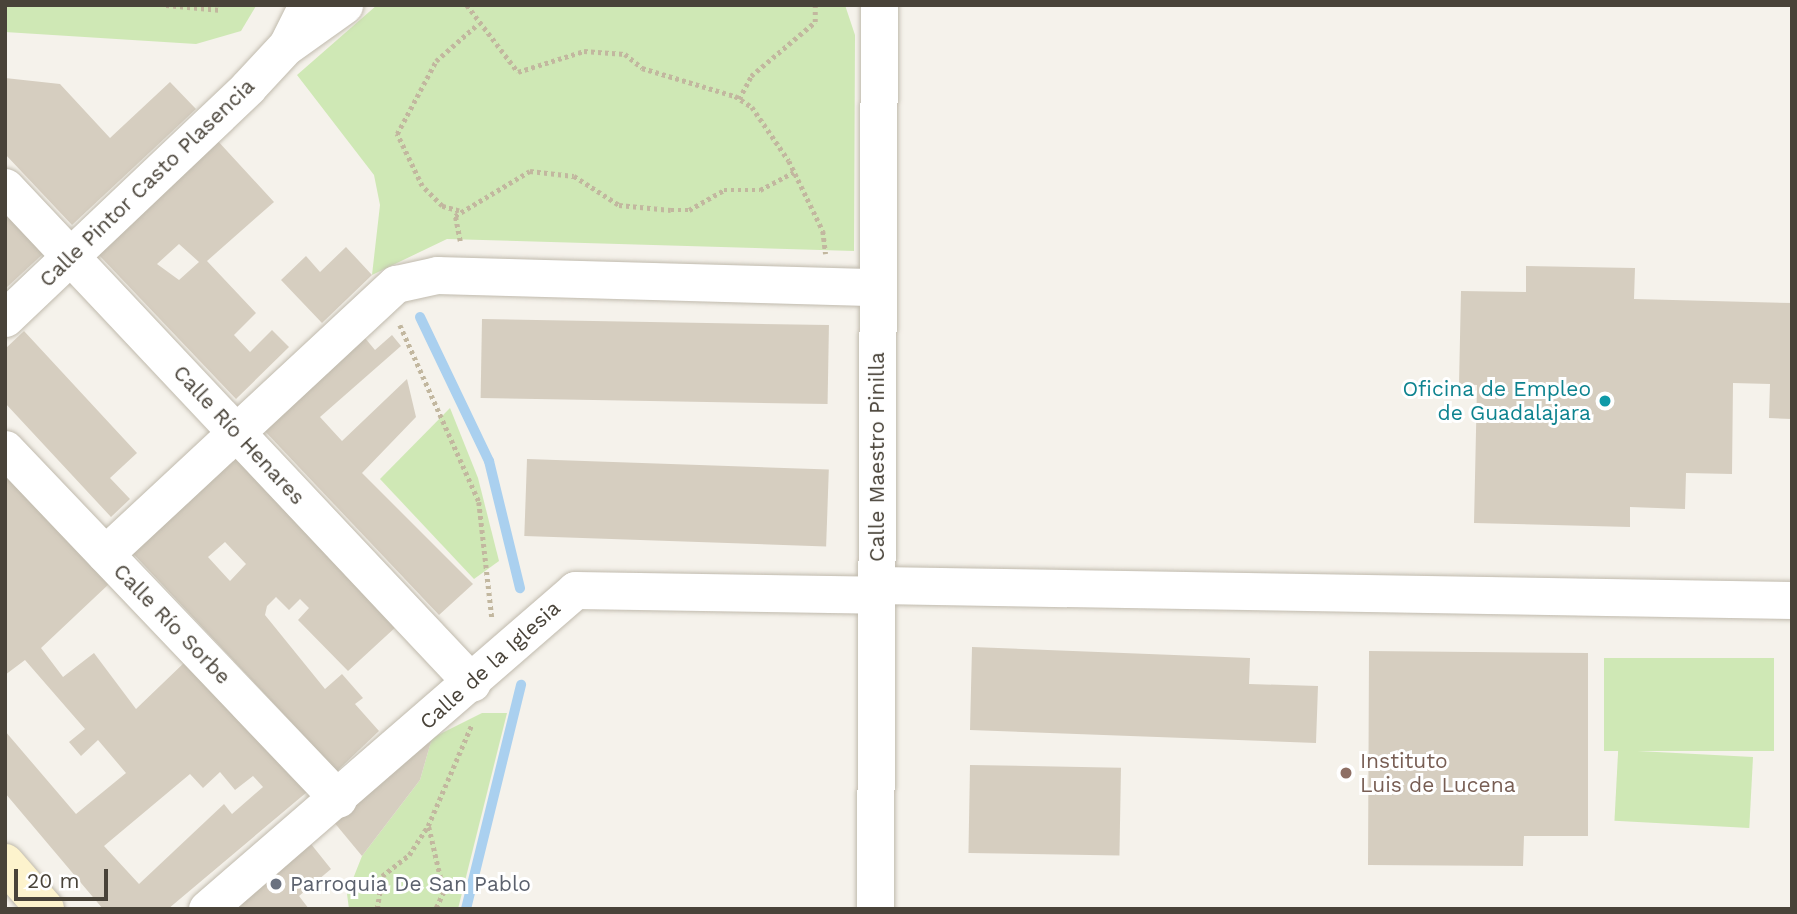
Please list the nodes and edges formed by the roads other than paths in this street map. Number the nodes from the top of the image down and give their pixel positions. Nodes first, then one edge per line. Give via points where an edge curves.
1 (344, 5) edge
2 (879, 5) edge
3 (297, 18) edge
4 (5, 187) edge
5 (70, 257) junction
6 (877, 287) junction
7 (5, 318) edge
8 (235, 431) junction
9 (5, 449) edge
10 (106, 554) junction
11 (877, 590) junction
12 (1792, 600) edge
13 (468, 687) junction
14 (338, 799) junction
15 (5, 863) edge
16 (45, 909) edge
17 (207, 909) edge
18 (875, 909) edge

1 - 3 street, Calle Pintor Casto Plasencia
2 - 6 street, Calle Maestro Pinilla
3 - 5 street, Calle Pintor Casto Plasencia
4 - 5 street, Calle Río Henares
5 - 7 street, Calle Pintor Casto Plasencia
5 - 8 street, Calle Río Henares
6 - 8 street via 414,278 385,291
6 - 11 street, Calle Maestro Pinilla
8 - 10 street
8 - 13 street, Calle Río Henares
9 - 10 street, Calle Río Sorbe
10 - 14 street, Calle Río Sorbe
11 - 12 street, Calle de la Iglesia
11 - 13 street, Calle de la Iglesia via 575,590
11 - 18 street, Calle Maestro Pinilla
13 - 14 street, Calle de la Iglesia
14 - 17 street, Calle de la Iglesia
15 - 16 main road

